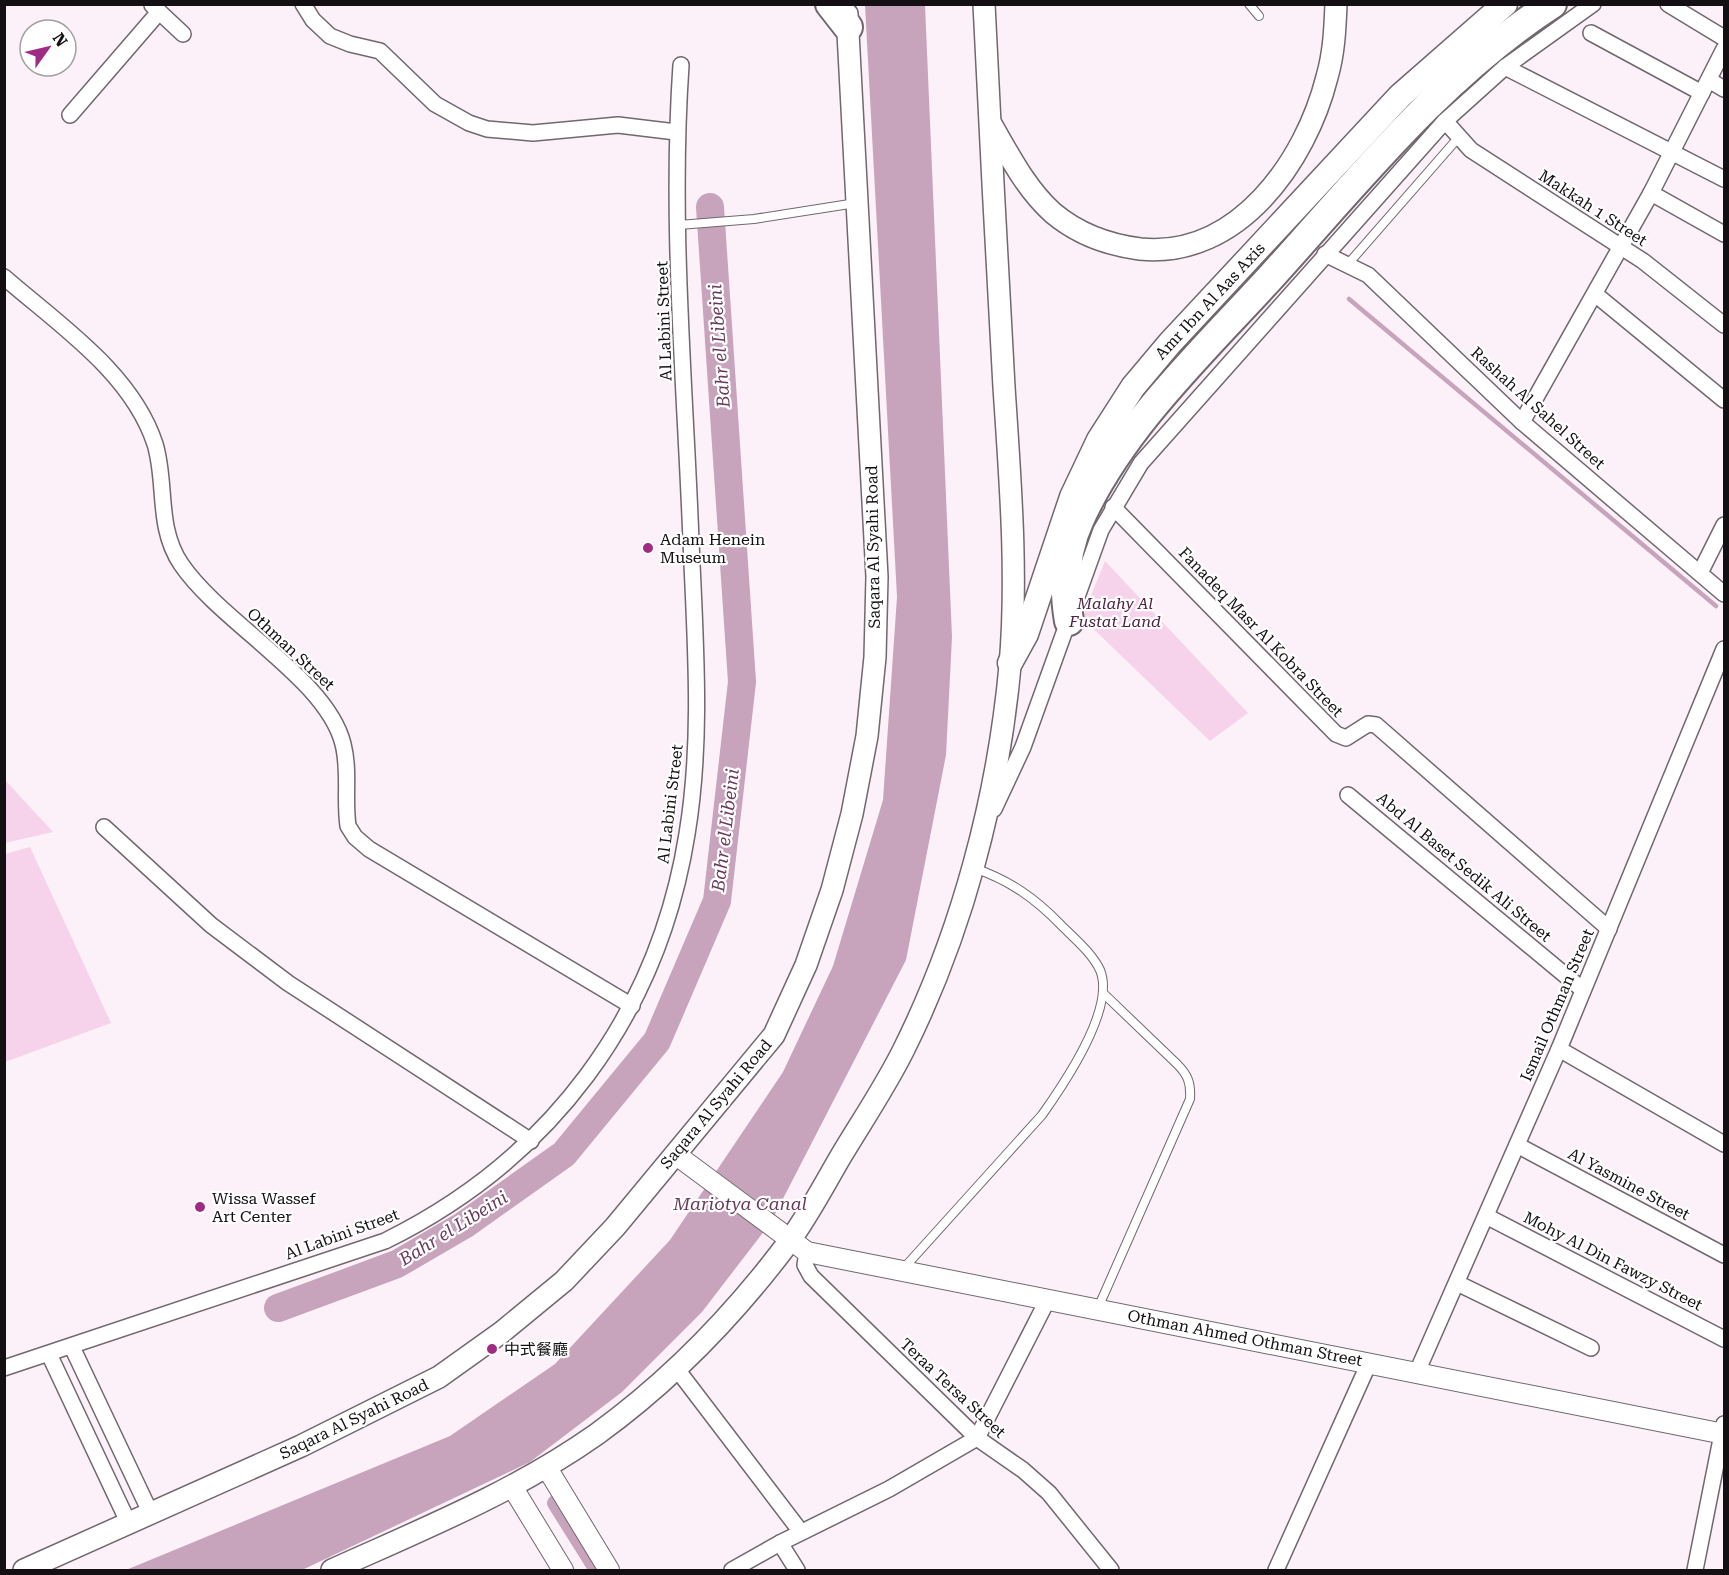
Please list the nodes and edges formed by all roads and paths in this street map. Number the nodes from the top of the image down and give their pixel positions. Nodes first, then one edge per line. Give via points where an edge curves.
1 (303, 4) edge
2 (830, 4) edge
3 (984, 4) edge
4 (1249, 4) edge
5 (1336, 4) edge
6 (1505, 4) edge
7 (1552, 4) edge
8 (1593, 4) edge
9 (1668, 4) edge
10 (155, 8) edge
11 (847, 16) edge
12 (1259, 16) dead end
13 (1591, 33) dead end
14 (183, 34) dead end
15 (1725, 38) edge
16 (1725, 49) edge
17 (681, 65) dead end
18 (1505, 67) junction
19 (1705, 87) junction
20 (1725, 89) edge
21 (70, 115) dead end
22 (1445, 121) junction
23 (989, 122) junction
24 (676, 132) junction
25 (1458, 138) junction
26 (1673, 151) junction
27 (1725, 179) edge
28 (1650, 193) junction
29 (858, 203) junction
30 (685, 225) junction
31 (1725, 234) edge
32 (1621, 247) junction
33 (1325, 254) junction
34 (1348, 264) junction
35 (4, 277) edge
36 (1595, 294) junction
37 (1725, 325) edge
38 (1725, 400) edge
39 (1522, 422) junction
40 (1113, 507) junction
41 (1725, 525) edge
42 (1700, 573) junction
43 (1725, 594) edge
44 (1069, 621) junction
45 (1725, 649) edge
46 (1010, 663) junction
47 (1348, 795) dead end
48 (104, 827) dead end
49 (984, 830) junction
50 (972, 868) junction
51 (1609, 928) junction
52 (1583, 990) junction
53 (1103, 993) junction
54 (632, 1006) junction
55 (1559, 1049) junction
56 (531, 1141) junction
57 (1725, 1144) edge
58 (1517, 1145) junction
59 (682, 1159) junction
60 (1486, 1216) junction
61 (799, 1246) junction
62 (1725, 1255) edge
63 (902, 1270) junction
64 (1456, 1282) junction
65 (1048, 1299) junction
66 (1098, 1309) junction
67 (1725, 1339) edge
68 (72, 1347) junction
69 (1591, 1348) dead end
70 (49, 1354) junction
71 (1369, 1363) junction
72 (4, 1368) edge
73 (676, 1368) junction
74 (1417, 1372) junction
75 (1724, 1430) edge
76 (977, 1438) junction
77 (547, 1468) junction
78 (513, 1488) junction
79 (151, 1514) junction
80 (129, 1524) junction
81 (801, 1532) junction
82 (780, 1543) junction
83 (24, 1570) edge
84 (332, 1570) edge
85 (563, 1570) edge
86 (609, 1570) edge
87 (732, 1570) edge
88 (797, 1570) edge
89 (1111, 1570) edge
90 (1276, 1570) edge
91 (1695, 1570) edge

1 - 24 street via 330,36 380,51 435,104 469,123 522,133 618,125
2 - 11 highway
3 - 23 main road
4 - 12 lane
5 - 23 main road via 1328,75 1302,141 1261,198 1226,230 1203,242 1151,250 1099,240 1075,228 1035,194
6 - 46 main road, Amr Ibn Al Aas Axis via 1400,96 1133,387 1099,440 1072,497 1026,634
7 - 44 highway via 1481,57 1426,108 1137,429 1098,487 1074,534 1065,586
8 - 18 street
9 - 15 street
10 - 14 street
10 - 21 street
11 - 29 main road, Saqara Al Syahi Road
13 - 19 street
16 - 19 street
17 - 24 street, Al Labini Street
18 - 22 street
18 - 26 street
19 - 20 street
19 - 26 street
22 - 25 street, Makkah 1 Street
22 - 33 street
23 - 46 main road via 1013,537
24 - 30 street, Al Labini Street
25 - 32 street, Makkah 1 Street
25 - 34 lane
26 - 27 street
26 - 28 street
28 - 31 street
28 - 32 street
29 - 30 lane
29 - 59 main road, Saqara Al Syahi Road via 877,577 868,724 852,814 832,890 806,965 774,1035
30 - 54 street, Al Labini Street via 698,707 688,832 676,892 657,950
32 - 36 street
32 - 37 street, Makkah 1 Street
33 - 34 street, Rashah Al Sahel Street
33 - 40 street via 1158,442
34 - 39 street, Rashah Al Sahel Street via 1374,280
35 - 54 street, Othman Street via 95,357 126,391 156,447 167,532 180,562 204,593 312,692 336,722 344,745 348,826 355,837
36 - 38 street
36 - 39 street
39 - 42 street, Rashah Al Sahel Street
40 - 44 street
40 - 51 street, Fanadeq Masr Al Kobra Street via 1336,734 1346,738 1368,724 1376,725
41 - 42 street
42 - 43 street, Rashah Al Sahel Street
44 - 49 street via 1023,747
45 - 51 street, Ismail Othman Street
46 - 49 main road via 998,768
47 - 52 street, Abd Al Baset Sedik Ali Street
48 - 56 street via 211,925 279,976
49 - 50 main road
50 - 53 lane via 1012,884 1044,907 1092,958 1103,981
50 - 61 main road via 930,989 900,1057
51 - 52 street, Ismail Othman Street
52 - 55 street, Ismail Othman Street
53 - 63 lane via 1073,1070 1048,1107
53 - 66 lane via 1182,1069 1191,1086 1190,1099
54 - 56 street, Al Labini Street via 569,1100
55 - 57 street
55 - 58 street, Ismail Othman Street
56 - 68 street, Al Labini Street via 447,1207 384,1241
58 - 60 street, Ismail Othman Street
58 - 62 street, Al Yasmine Street
59 - 61 street, Othman Ahmed Othman Street
59 - 79 main road, Saqara Al Syahi Road via 564,1281 439,1377
60 - 64 street, Ismail Othman Street
60 - 67 street, Mohy Al Din Fawzy Street
61 - 63 street, Othman Ahmed Othman Street
61 - 73 main road
61 - 76 street, Teraa Tersa Street via 811,1276
63 - 65 street, Othman Ahmed Othman Street
64 - 69 street
64 - 74 street, Ismail Othman Street
65 - 66 street, Othman Ahmed Othman Street
65 - 76 street
66 - 71 street, Othman Ahmed Othman Street
68 - 70 street, Al Labini Street
68 - 79 street
70 - 72 street, Al Labini Street
70 - 80 street
71 - 74 street, Othman Ahmed Othman Street
71 - 90 street
73 - 77 main road via 600,1432
73 - 81 street
74 - 75 street, Othman Ahmed Othman Street
75 - 91 street
76 - 81 street via 889,1489
76 - 89 street, Teraa Tersa Street via 1049,1493
77 - 78 main road
77 - 86 street
78 - 84 main road
78 - 85 street
79 - 80 main road, Saqara Al Syahi Road
80 - 83 main road, Saqara Al Syahi Road
81 - 82 street
82 - 87 street
82 - 88 street

